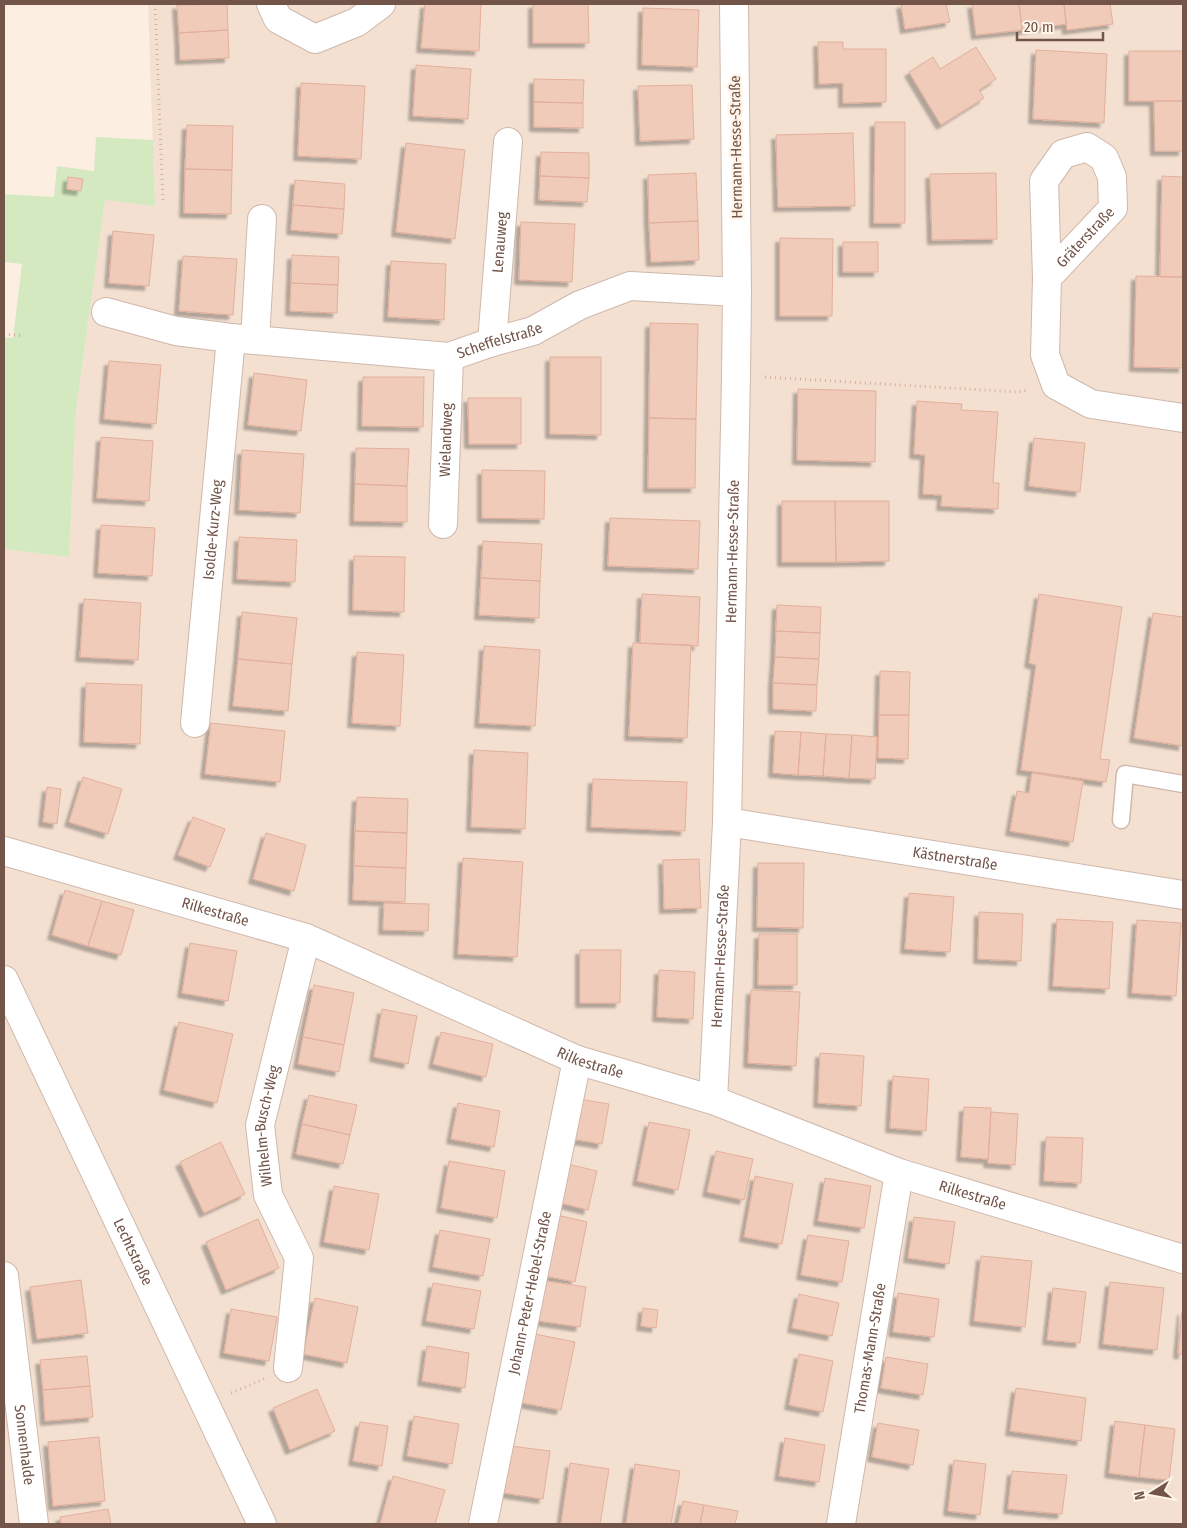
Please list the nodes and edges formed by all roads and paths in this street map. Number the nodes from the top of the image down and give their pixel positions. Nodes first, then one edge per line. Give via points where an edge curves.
1 (156, 4) edge
2 (381, 4) edge
3 (734, 4) edge
4 (274, 11) edge
5 (508, 142) dead end
6 (164, 201) dead end
7 (262, 219) dead end
8 (1046, 278) dead end
9 (737, 292) junction
10 (106, 312) dead end
11 (4, 334) edge
12 (24, 336) dead end
13 (243, 339) junction
14 (492, 342) junction
15 (449, 357) junction
16 (736, 376) junction
17 (1056, 385) junction
18 (1183, 418) edge
19 (443, 524) dead end
20 (195, 723) dead end
21 (1183, 784) edge
22 (1121, 820) dead end
23 (727, 822) junction
24 (4, 851) edge
25 (1183, 895) edge
26 (306, 938) junction
27 (4, 980) edge
28 (577, 1060) junction
29 (713, 1100) junction
30 (899, 1173) junction
31 (1183, 1259) edge
32 (4, 1276) edge
33 (288, 1368) joint
34 (204, 1405) junction
35 (34, 1524) edge
36 (262, 1524) edge
37 (483, 1524) edge
38 (841, 1524) edge

1 - 6 path
2 - 4 street via 357,22 315,39
3 - 9 street, Hermann-Hesse-Straße
5 - 14 street, Lenauweg
7 - 13 street
8 - 17 street, Gräterstraße via 1045,354
9 - 14 street, Scheffelstraße via 630,286 580,305 533,331
9 - 16 street, Hermann-Hesse-Straße
10 - 13 street, Scheffelstraße via 176,331
11 - 12 path
13 - 15 street, Scheffelstraße
13 - 20 street, Isolde-Kurz-Weg
14 - 15 street, Scheffelstraße
15 - 19 street, Wielandweg
16 - 17 path via 1018,392
16 - 23 street, Hermann-Hesse-Straße
17 - 18 street via 1091,404
21 - 22 lane via 1125,774
23 - 25 street, Kästnerstraße
23 - 29 street, Hermann-Hesse-Straße
24 - 26 street, Rilkestraße
26 - 28 street, Rilkestraße
26 - 33 street, Wilhelm-Busch-Weg via 260,1125 268,1195 299,1258
27 - 34 street, Lechtstraße
28 - 29 street, Rilkestraße
28 - 37 street, Johann-Peter-Hebel-Straße
29 - 30 street, Rilkestraße
30 - 31 street, Rilkestraße
30 - 38 street, Thomas-Mann-Straße
32 - 35 street, Sonnenhalde
33 - 34 path
34 - 36 street, Lechtstraße

